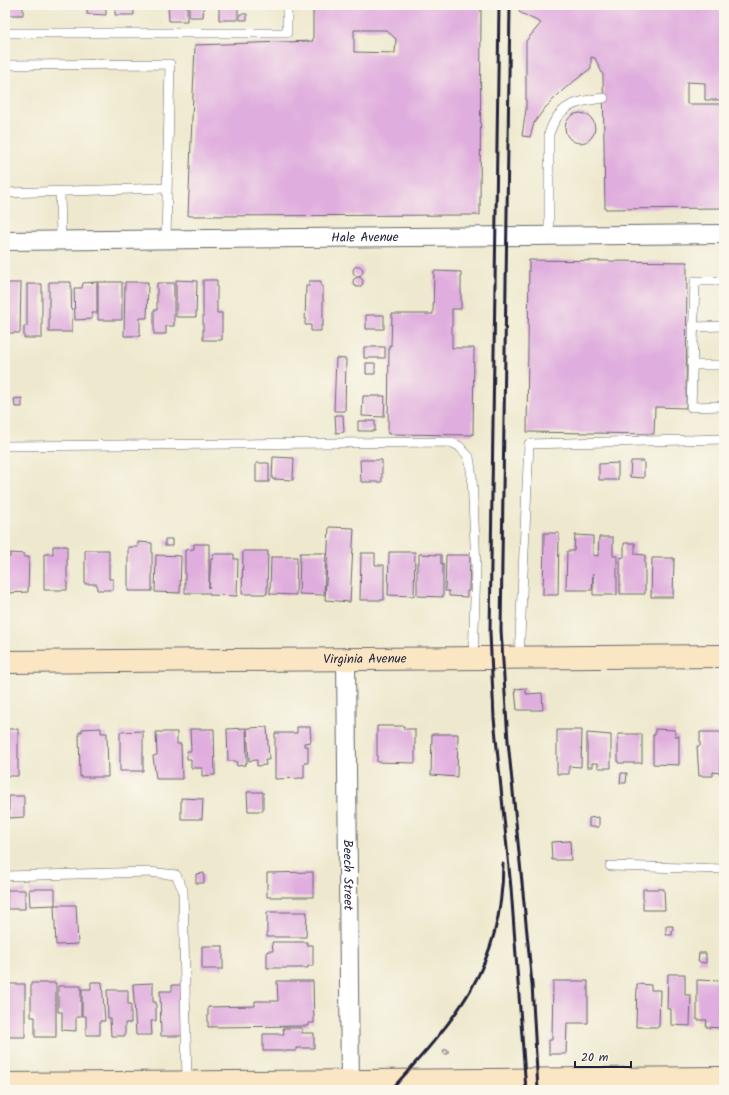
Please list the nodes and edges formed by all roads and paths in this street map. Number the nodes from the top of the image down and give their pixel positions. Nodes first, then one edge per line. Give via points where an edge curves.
1 (287, 5) edge
2 (5, 33) edge
3 (5, 65) edge
4 (604, 98) dead end
5 (166, 188) junction
6 (60, 192) junction
7 (5, 193) edge
8 (724, 234) edge
9 (548, 235) junction
10 (166, 239) junction
11 (61, 240) junction
12 (5, 241) edge
13 (724, 281) edge
14 (724, 326) edge
15 (693, 327) junction
16 (692, 365) junction
17 (724, 365) edge
18 (724, 406) edge
19 (724, 439) edge
20 (5, 446) edge
21 (724, 656) edge
22 (473, 658) junction
23 (519, 658) junction
24 (346, 659) junction
25 (5, 662) edge
26 (610, 866) dead end
27 (724, 869) edge
28 (5, 876) edge
29 (187, 1082) junction
30 (723, 1082) edge
31 (5, 1084) edge
32 (350, 1085) edge
33 (37, 1087) edge

1 - 2 lane via 287,33
3 - 5 lane via 170,64
4 - 9 lane via 583,100 573,104 561,112 553,122 549,134
5 - 6 lane
5 - 10 lane
6 - 7 lane
6 - 11 lane
8 - 9 street, Hale Avenue
9 - 10 street, Hale Avenue
10 - 11 street, Hale Avenue
11 - 12 street, Hale Avenue
13 - 15 lane via 695,281
14 - 15 lane
15 - 16 lane
16 - 17 lane
16 - 18 lane via 691,407
19 - 23 lane via 529,444
20 - 22 lane via 450,442 459,446 469,457 472,477 476,567
21 - 23 main road, Virginia Avenue
22 - 23 main road, Virginia Avenue
22 - 24 main road, Virginia Avenue
24 - 25 main road, Virginia Avenue
24 - 32 street, Beech Street
26 - 27 lane
28 - 29 lane via 149,872 176,875 183,890
29 - 32 main road
29 - 33 main road
30 - 32 main road
31 - 33 main road

